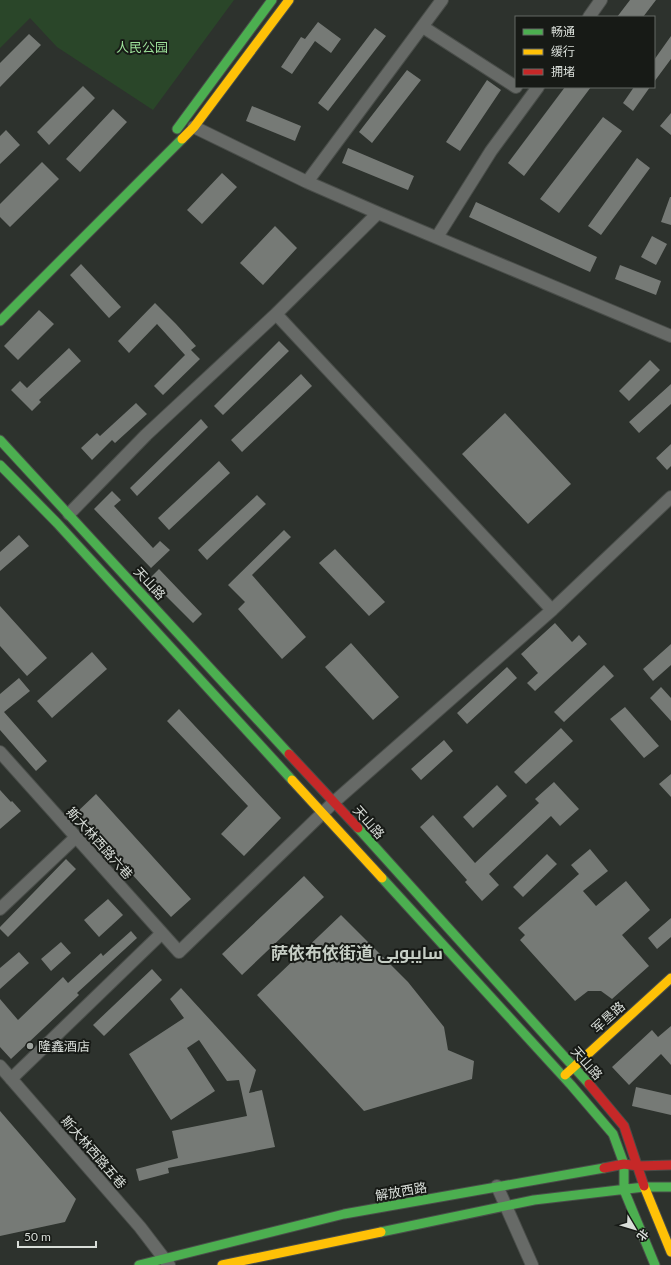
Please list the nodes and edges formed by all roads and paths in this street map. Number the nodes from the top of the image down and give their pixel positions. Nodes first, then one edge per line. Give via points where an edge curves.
1 (272, 0) edge
2 (290, 0) edge
3 (442, 0) edge
4 (601, 0) edge
5 (590, 16) edge
6 (423, 27) junction
7 (515, 86) edge
8 (520, 88) edge
9 (534, 92) edge
10 (194, 127) junction
11 (170, 136) dead end
12 (308, 182) junction
13 (378, 213) junction
14 (437, 237) junction
15 (276, 314) junction
16 (0, 321) edge
17 (671, 336) edge
18 (0, 440) edge
19 (0, 465) edge
20 (671, 497) edge
21 (69, 514) junction
22 (552, 610) junction
23 (0, 752) edge
24 (334, 802) junction
25 (323, 814) junction
26 (76, 837) junction
27 (0, 909) edge
28 (162, 934) junction
29 (671, 978) edge
30 (0, 1066) edge
31 (573, 1067) junction
32 (584, 1073) junction
33 (563, 1076) junction
34 (11, 1079) junction
35 (571, 1085) junction
36 (624, 1164) junction
37 (671, 1165) edge
38 (638, 1166) junction
39 (497, 1186) junction
40 (644, 1187) junction
41 (671, 1187) edge
42 (624, 1190) junction
43 (506, 1206) junction
44 (671, 1252) edge
45 (166, 1262) edge
46 (139, 1265) edge
47 (222, 1265) edge
48 (532, 1265) edge
49 (655, 1265) edge

1 - 11 main road via 182,125
2 - 10 main road
3 - 6 street
4 - 5 street
6 - 7 street
6 - 12 street
8 - 9 street
9 - 14 street via 491,151
10 - 12 street
10 - 16 main road
12 - 13 street
13 - 14 street
13 - 15 street
14 - 17 street
15 - 21 street via 146,435
15 - 22 street
18 - 21 main road, 天山路
19 - 25 main road, 天山路 via 57,523
20 - 22 street
21 - 24 main road, 天山路
22 - 24 street
23 - 26 street, 斯大林西路六巷
24 - 25 street
24 - 31 main road, 天山路
25 - 28 street, 斯大林西路六巷 via 179,952
25 - 33 main road, 天山路
26 - 27 street
26 - 28 street, 斯大林西路六巷
28 - 34 street
29 - 31 main road, 军垦路
30 - 34 street, 斯大林西路五巷
31 - 32 main road, 天山路
31 - 33 main road, 军垦路
32 - 35 main road
32 - 38 main road, 天山路 via 624,1126
33 - 35 main road, 天山路
34 - 45 street, 斯大林西路五巷 via 140,1227
35 - 36 main road, 天山路 via 613,1134
36 - 38 main road, 解放西路
36 - 39 main road, 解放西路
36 - 42 main road, 天山路
37 - 38 main road, 解放西路
38 - 40 main road, 天山路
39 - 43 street
39 - 45 main road, 解放西路 via 344,1214
40 - 41 main road
40 - 42 main road
40 - 44 main road, 天山路
42 - 43 main road via 534,1200
42 - 49 main road, 天山路
43 - 47 main road
43 - 48 street
45 - 46 main road, 解放西路

